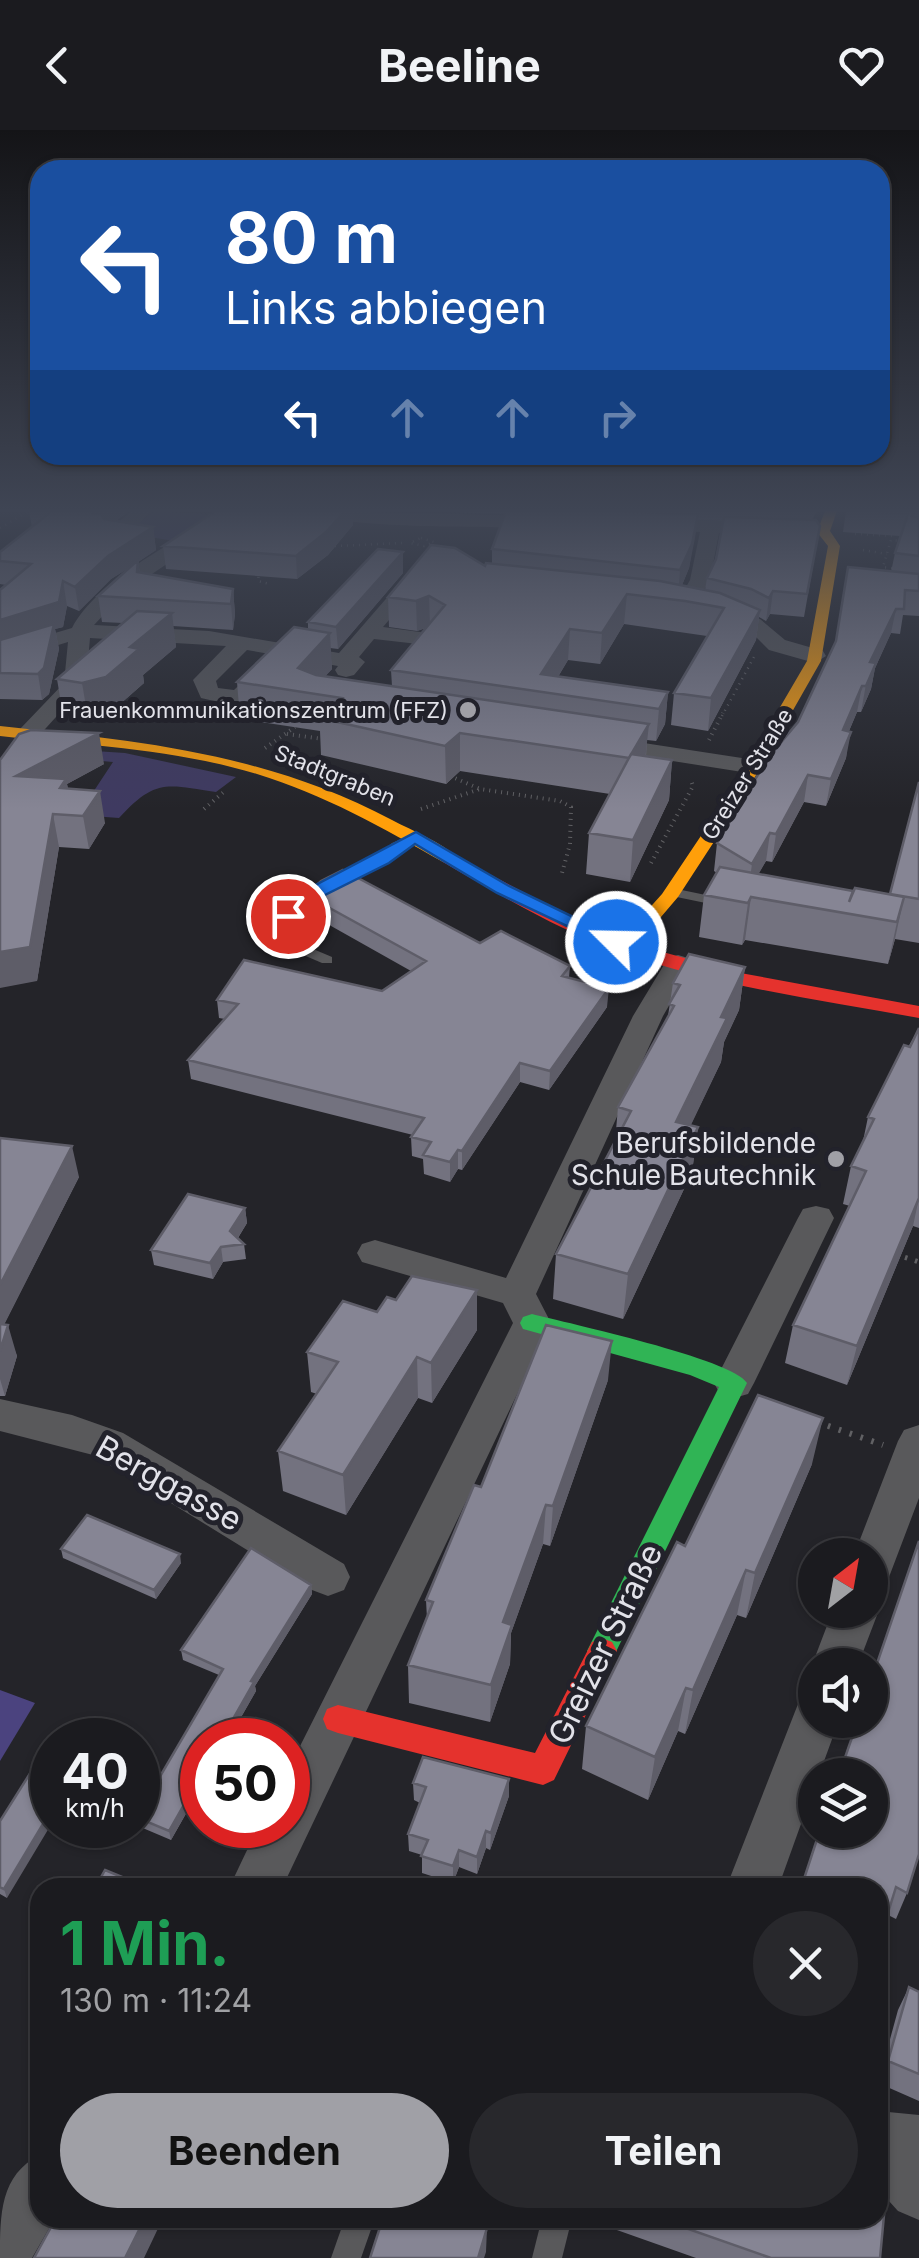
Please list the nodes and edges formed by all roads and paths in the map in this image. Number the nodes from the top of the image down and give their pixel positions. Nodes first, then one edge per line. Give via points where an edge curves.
1 (97, 610) edge
2 (388, 610) edge
3 (696, 610) edge
4 (827, 610) edge
5 (372, 630) junction
6 (80, 632) junction
7 (242, 643) junction
8 (0, 656) edge
9 (814, 656) junction
10 (344, 660) junction
11 (404, 667) edge
12 (269, 668) edge
13 (330, 688) edge
14 (0, 731) edge
15 (28, 734) junction
16 (287, 734) dead end
17 (332, 740) edge
18 (582, 741) edge
19 (755, 766) junction
20 (446, 774) edge
21 (480, 789) junction
22 (220, 794) dead end
23 (204, 808) dead end
24 (390, 823) junction
25 (416, 838) junction
26 (562, 873) dead end
27 (672, 892) junction
28 (748, 906) edge
29 (625, 947) junction
30 (327, 960) dead end
31 (678, 964) junction
32 (919, 1012) edge
33 (816, 1218) dead end
34 (883, 1250) edge
35 (376, 1254) dead end
36 (919, 1262) edge
37 (524, 1309) junction
38 (734, 1383) junction
39 (0, 1415) edge
40 (803, 1418) edge
41 (916, 1448) edge
42 (883, 1538) edge
43 (328, 1577) dead end
44 (338, 1719) junction
45 (808, 1738) edge
46 (310, 1776) edge
47 (275, 1848) edge
48 (260, 1878) edge
49 (756, 1878) edge
50 (888, 2143) edge
51 (919, 2144) edge
52 (888, 2154) edge
53 (919, 2190) edge
54 (30, 2202) edge
55 (356, 2228) edge
56 (555, 2228) edge
57 (0, 2256) edge
58 (346, 2258) edge
59 (548, 2258) edge

1 - 6 street
2 - 5 street
3 - 9 street via 753,623 777,645
4 - 9 street, Greizer Straße
5 - 10 street
5 - 11 street via 428,638
6 - 7 street
6 - 8 street
6 - 15 street via 74,684
7 - 10 street
7 - 12 street via 204,680 209,692 239,698
9 - 19 street, Greizer Straße
10 - 13 street via 354,662
14 - 15 street, Stadtgraben
15 - 24 street, Stadtgraben via 220,761 294,780
16 - 17 path
18 - 19 street
19 - 27 street, Greizer Straße
20 - 21 path
21 - 24 path
21 - 26 path via 571,808
22 - 23 path
24 - 25 street, Stadtgraben
25 - 29 street, Stadtgraben via 503,890
25 - 30 lane via 314,893 272,936
27 - 28 lane
27 - 29 street, Greizer Straße
29 - 31 street, Stadtgraben
31 - 32 street, Stadtgraben
31 - 37 street via 648,1016
33 - 38 street, Greizer Straße
34 - 36 path
35 - 37 street
37 - 38 street
37 - 44 street
38 - 44 street, Greizer Straße via 543,1770
39 - 43 street, Berggasse via 108,1444
40 - 41 path
41 - 42 street
44 - 46 street
45 - 49 street
47 - 48 street
50 - 51 street
52 - 53 street
54 - 57 street
55 - 58 lane
56 - 59 lane

